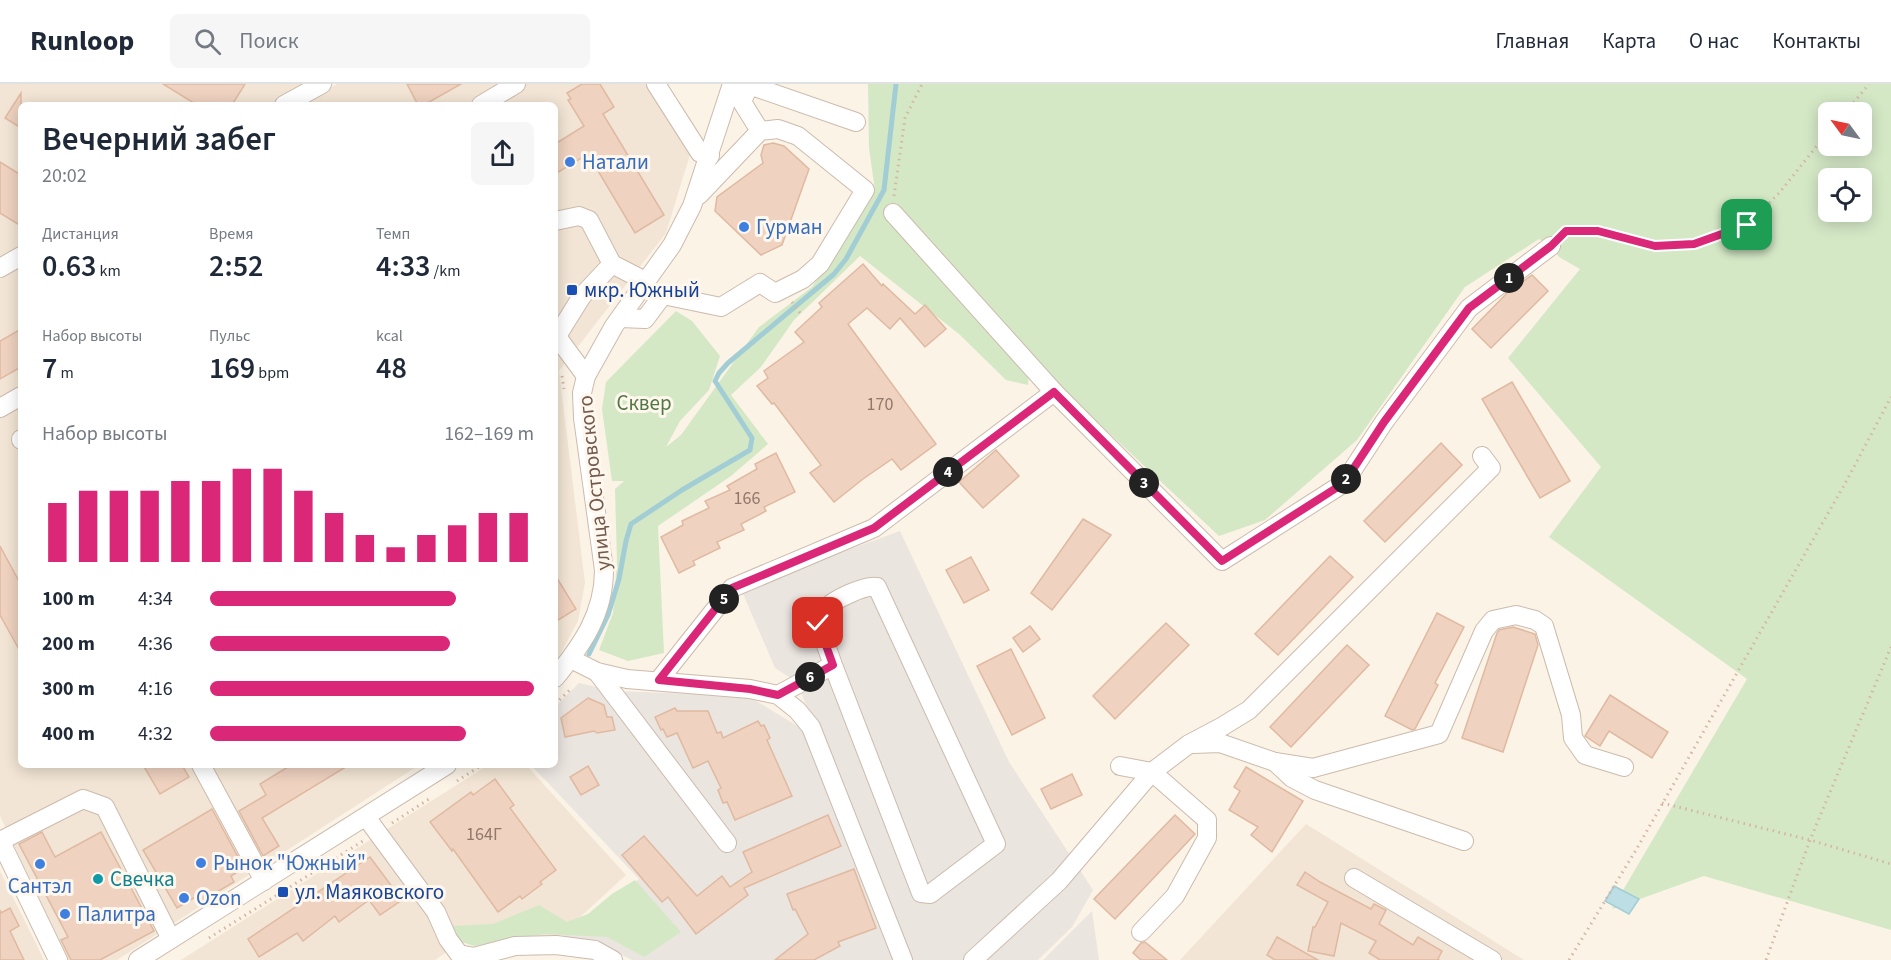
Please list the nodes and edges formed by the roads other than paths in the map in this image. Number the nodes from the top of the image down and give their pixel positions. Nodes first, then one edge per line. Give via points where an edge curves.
1 (322, 84) edge
2 (516, 84) edge
3 (656, 84) edge
4 (736, 88) edge
5 (289, 102) edge
6 (486, 102) edge
7 (856, 122) dead end
8 (760, 131) junction
9 (710, 156) junction
10 (694, 201) junction
11 (893, 213) road end
12 (558, 220) edge
13 (1551, 246) road end
14 (18, 258) edge
15 (612, 264) junction
16 (0, 268) edge
17 (647, 282) junction
18 (620, 318) junction
19 (558, 332) edge
20 (558, 338) edge
21 (586, 376) junction
22 (1054, 392) junction
23 (18, 398) edge
24 (0, 408) edge
25 (1482, 456) dead end
26 (571, 659) junction
27 (833, 665) junction
28 (597, 672) junction
29 (558, 674) edge
30 (659, 680) junction
31 (778, 695) junction
32 (1189, 744) junction
33 (1275, 762) junction
34 (1120, 766) dead end
35 (203, 768) edge
36 (442, 768) edge
37 (1624, 768) dead end
38 (1152, 772) junction
39 (366, 817) junction
40 (0, 841) edge
41 (1464, 841) dead end
42 (727, 843) dead end
43 (1354, 878) dead end
44 (264, 881) junction
45 (1141, 932) dead end
46 (171, 939) junction
47 (455, 957) edge
48 (58, 960) edge
49 (138, 960) edge
50 (613, 960) edge
51 (903, 960) edge
52 (973, 960) edge
53 (1492, 960) edge

1 - 5 street
2 - 6 street
3 - 9 street via 700,153
4 - 7 street via 750,85
4 - 8 street
4 - 9 street, улица Островского
8 - 10 street
8 - 18 street via 778,129 798,136 865,190 820,264 803,279 776,293 760,283 721,307 663,295 645,319
9 - 10 street, улица Островского
10 - 17 street, улица Островского via 672,245
11 - 22 street
12 - 15 street via 579,216 589,220
13 - 22 street via 1469,308 1344,483 1222,561
14 - 16 street
15 - 17 street
15 - 19 street via 582,296
17 - 18 street, улица Островского
18 - 21 street, улица Островского
20 - 21 street
21 - 26 street, улица Островского via 583,418 604,590 587,634
22 - 30 street via 874,528 732,588
23 - 24 street
25 - 32 street via 1491,468 1249,710
26 - 28 street
26 - 29 street, улица Островского
27 - 27 street via 921,892 930,894 996,844 877,587 870,585 824,610 818,623
27 - 31 street
28 - 30 street via 627,679
28 - 42 street
30 - 31 street
31 - 51 street via 812,727
32 - 33 street via 1220,743
32 - 38 street
33 - 37 street via 1313,768 1439,734 1484,631 1493,620 1516,615 1544,626 1571,715 1573,738 1585,755
33 - 41 street via 1292,778 1316,790
34 - 38 street
35 - 44 street
36 - 39 street
38 - 45 street via 1207,820 1207,838 1175,896
38 - 52 street via 1059,881
39 - 44 street
39 - 47 street via 436,912
40 - 46 street via 83,799 105,807
40 - 48 street
43 - 53 street
44 - 46 street
46 - 49 street
47 - 50 street via 474,957 515,946 556,945 595,950

